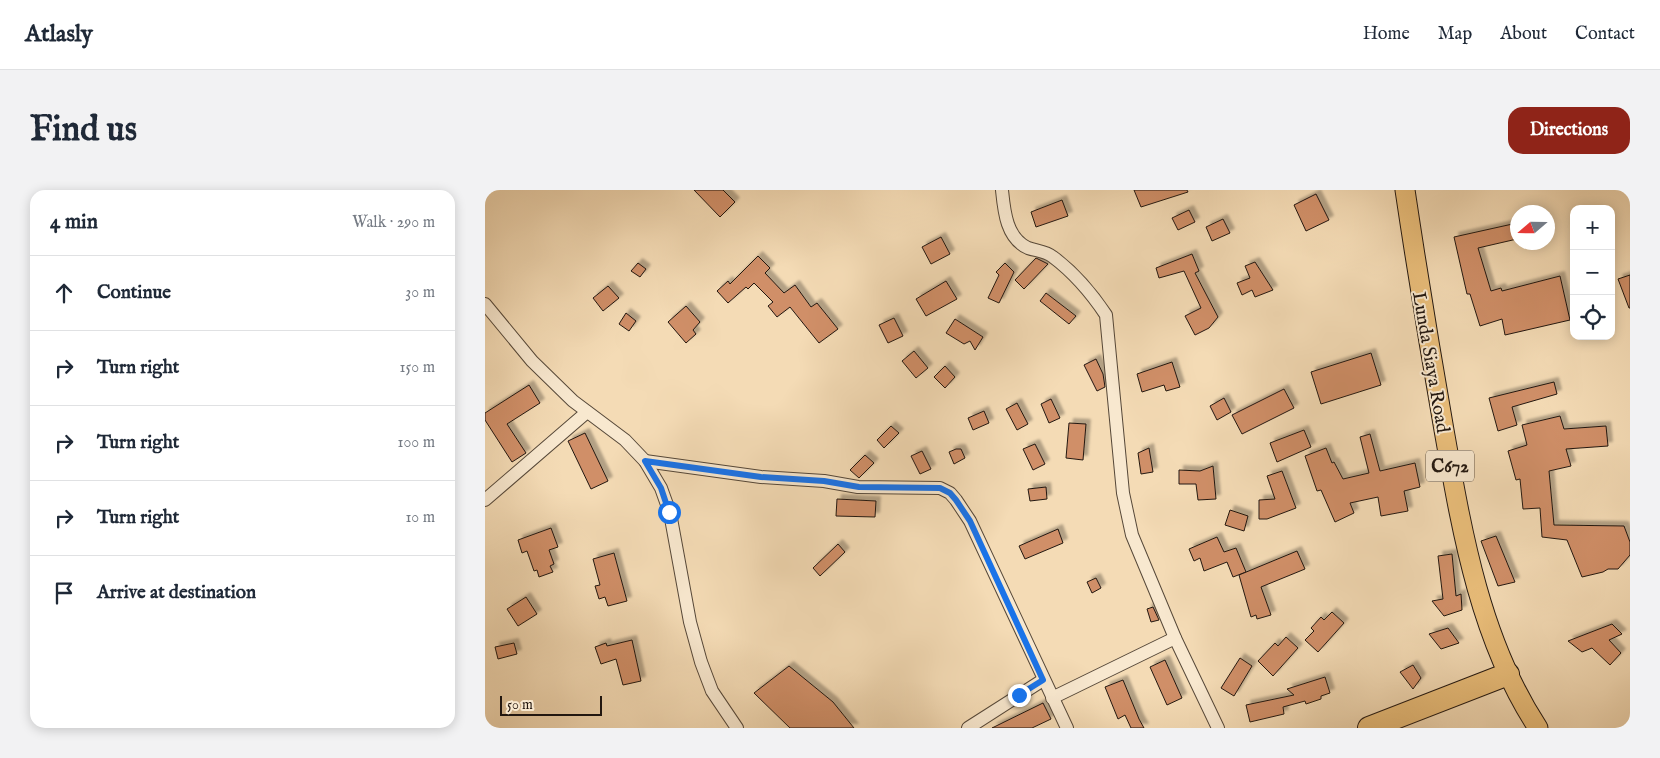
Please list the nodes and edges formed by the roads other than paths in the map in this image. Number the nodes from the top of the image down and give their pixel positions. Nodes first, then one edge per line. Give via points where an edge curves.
1 (1002, 190) edge
2 (1405, 190) edge
3 (485, 304) edge
4 (587, 412) junction
5 (645, 461) junction
6 (485, 500) edge
7 (1175, 638) junction
8 (1508, 674) junction
9 (1043, 680) junction
10 (1052, 698) junction
11 (737, 728) edge
12 (968, 728) edge
13 (1067, 728) edge
14 (1218, 728) edge
15 (1369, 728) edge
16 (1538, 728) edge

1 - 7 street via 1005,218 1020,242 1053,256 1106,315 1128,518 1138,551
2 - 8 main road, Lunda Siaya Road / C672 via 1457,507 1482,606
3 - 4 street via 532,361
4 - 5 street via 625,440
4 - 6 street
5 - 9 street via 859,487 940,488 950,493 982,545
5 - 11 street via 661,488 669,512 701,662 712,690
7 - 10 street
7 - 14 street
8 - 15 highway
8 - 16 main road, Lunda Siaya Road / C672
9 - 10 street
9 - 12 street
10 - 13 street

